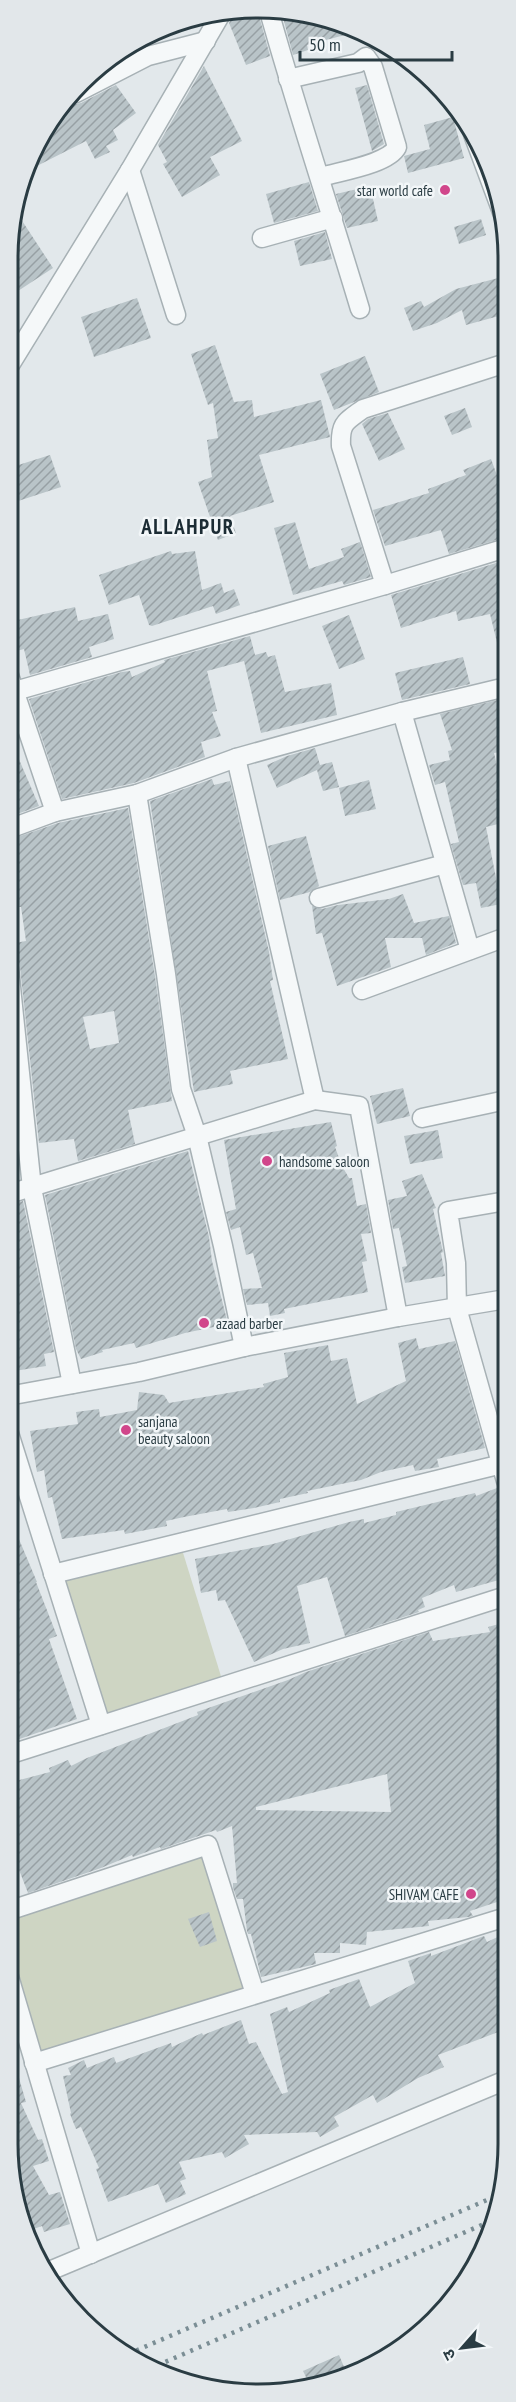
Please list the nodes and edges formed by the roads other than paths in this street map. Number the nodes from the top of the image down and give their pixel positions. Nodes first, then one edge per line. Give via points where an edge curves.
1 (271, 19) edge
2 (217, 22) edge
3 (207, 41) junction
4 (288, 79) junction
5 (92, 85) edge
6 (130, 170) junction
7 (321, 177) junction
8 (333, 218) junction
9 (261, 238) dead end
10 (360, 309) dead end
11 (176, 315) dead end
12 (18, 351) edge
13 (498, 366) edge
14 (498, 550) edge
15 (385, 585) junction
16 (18, 681) edge
17 (498, 689) edge
18 (18, 701) edge
19 (402, 712) junction
20 (236, 758) junction
21 (137, 794) junction
22 (55, 812) junction
23 (18, 826) edge
24 (445, 864) junction
25 (319, 898) dead end
26 (498, 940) edge
27 (470, 950) junction
28 (362, 990) dead end
29 (18, 1055) edge
30 (315, 1100) junction
31 (498, 1102) edge
32 (422, 1118) dead end
33 (196, 1136) junction
34 (32, 1188) junction
35 (18, 1192) edge
36 (498, 1202) edge
37 (498, 1300) edge
38 (457, 1308) junction
39 (398, 1317) junction
40 (244, 1347) junction
41 (72, 1384) junction
42 (18, 1394) edge
43 (498, 1452) edge
44 (18, 1462) edge
45 (498, 1474) edge
46 (53, 1574) junction
47 (498, 1599) edge
48 (100, 1725) junction
49 (18, 1752) edge
50 (18, 1908) edge
51 (498, 1919) edge
52 (255, 1994) junction
53 (18, 2008) edge
54 (34, 2063) junction
55 (498, 2083) edge
56 (91, 2254) junction
57 (53, 2269) edge

1 - 4 street
2 - 3 street
3 - 5 street via 148,56
3 - 6 street
4 - 7 street
4 - 7 street via 358,63 366,57 373,67 397,147 383,159
6 - 11 street
6 - 12 street
7 - 8 street
8 - 9 street
8 - 10 street
13 - 15 street via 363,409 340,430 340,446
14 - 15 street
15 - 16 street
17 - 19 street
18 - 22 street
19 - 20 street
19 - 24 street
20 - 21 street
20 - 30 street
21 - 22 street
21 - 33 street via 181,1089
22 - 23 street
24 - 25 street
24 - 27 street
26 - 27 street
27 - 28 street
29 - 34 street
30 - 33 street
30 - 39 street via 358,1106
31 - 32 street
33 - 34 street
33 - 40 street
34 - 35 street
34 - 41 street
36 - 38 street via 448,1211 456,1263
37 - 38 street
38 - 39 street
38 - 43 street
39 - 40 street
40 - 41 street
41 - 42 street
44 - 46 street
45 - 46 street
46 - 48 street
47 - 48 street
48 - 49 street
50 - 52 street via 208,1845
51 - 52 street
52 - 54 street
53 - 54 street
54 - 56 street
55 - 56 street
56 - 57 street

